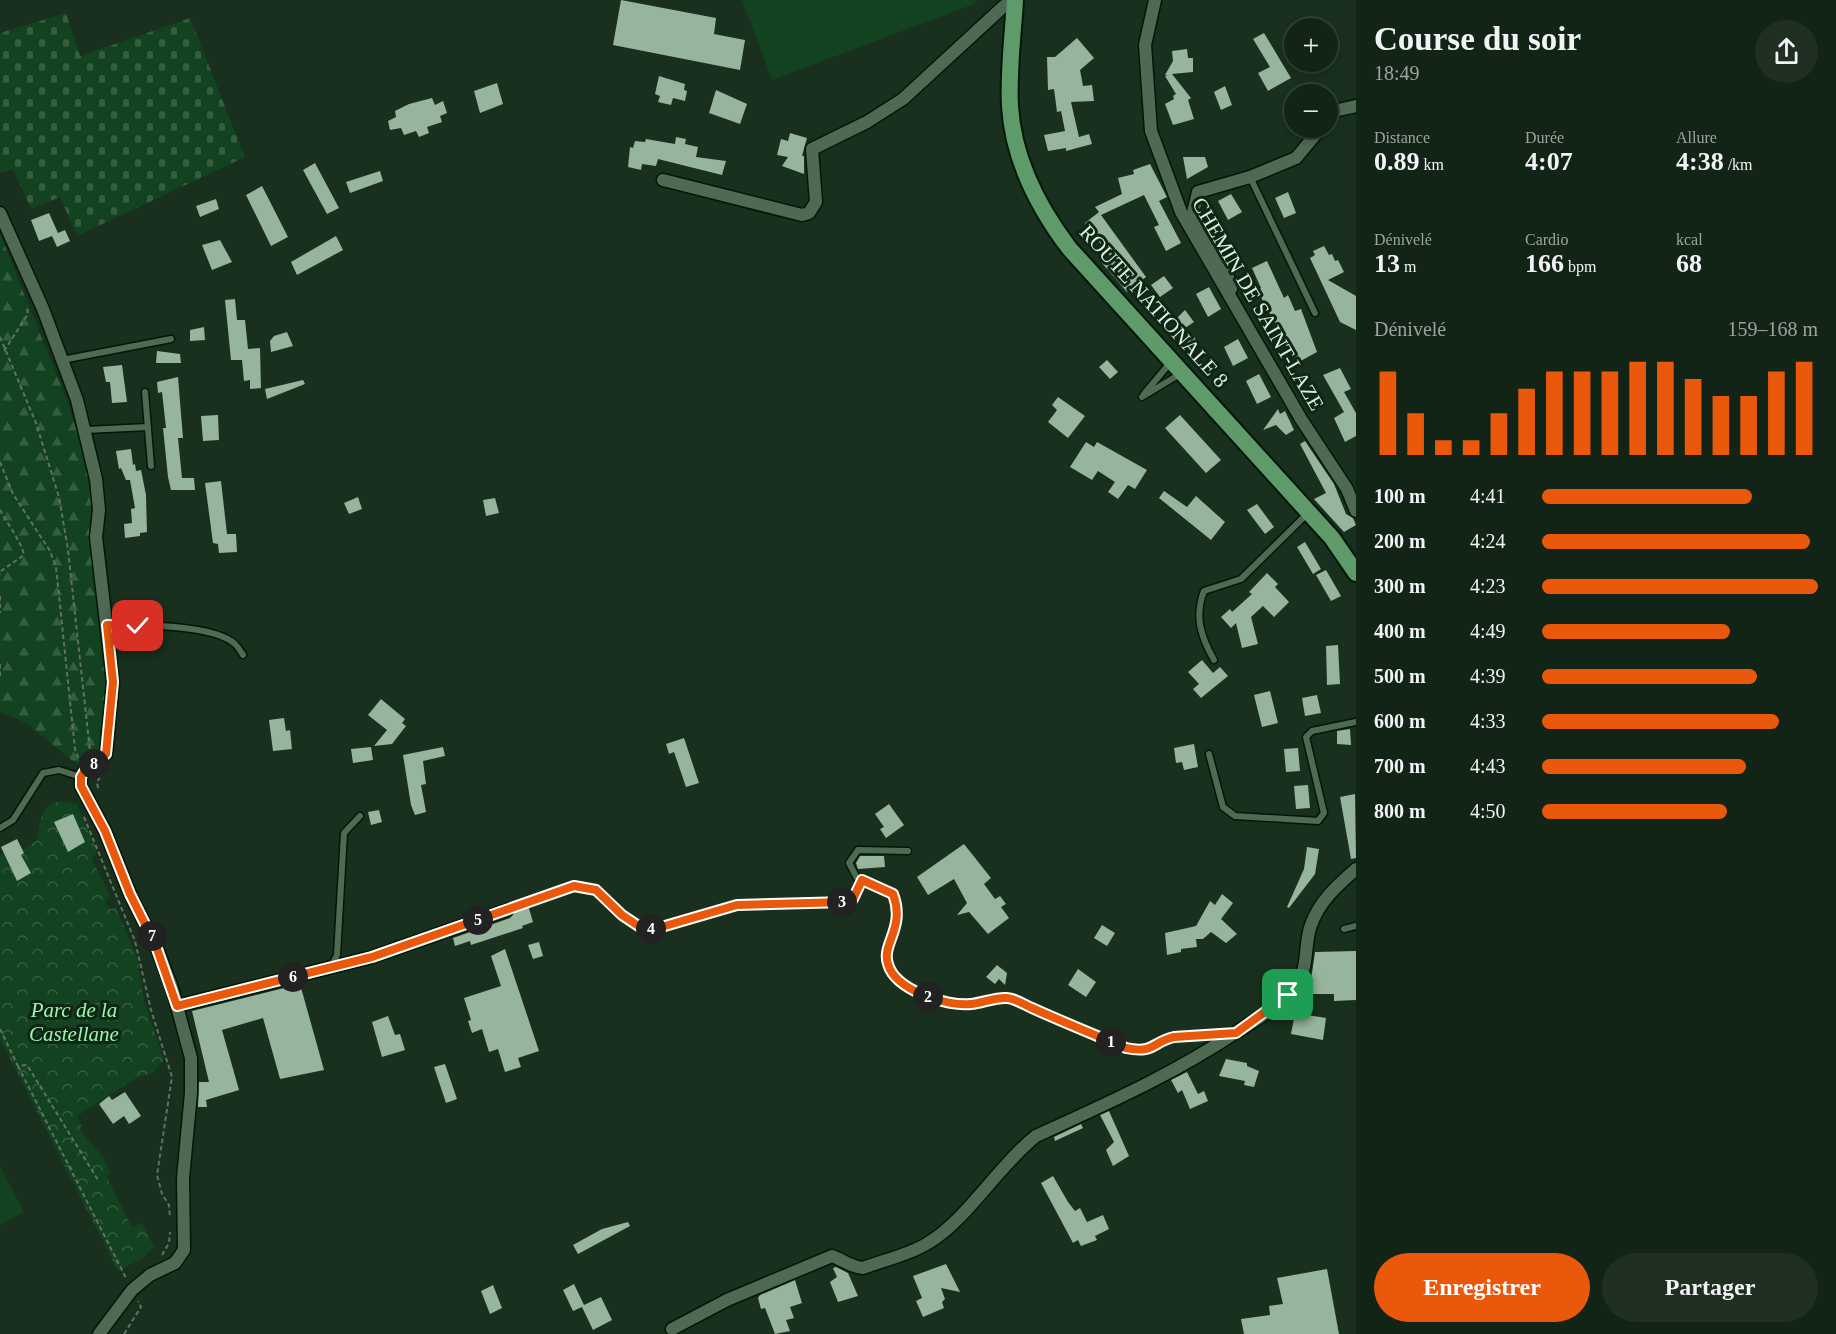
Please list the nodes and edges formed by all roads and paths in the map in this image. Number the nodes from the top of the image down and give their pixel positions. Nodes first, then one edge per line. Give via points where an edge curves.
1 (1015, 0) edge
2 (1027, 0) edge
3 (1155, 0) edge
4 (1014, 29) junction
5 (1356, 106) edge
6 (1338, 110) edge
7 (1313, 138) edge
8 (1250, 177) junction
9 (663, 180) dead end
10 (0, 213) edge
11 (1235, 305) junction
12 (29, 306) dead end
13 (1315, 313) dead end
14 (0, 337) edge
15 (171, 339) dead end
16 (4, 351) junction
17 (62, 360) junction
18 (1178, 366) junction
19 (145, 392) dead end
20 (148, 427) junction
21 (85, 430) junction
22 (0, 462) edge
23 (151, 466) dead end
24 (0, 510) edge
25 (1356, 511) edge
26 (1308, 512) junction
27 (1356, 573) edge
28 (0, 575) edge
29 (0, 596) edge
30 (0, 613) edge
31 (107, 625) junction
32 (243, 656) dead end
33 (1214, 660) dead end
34 (0, 664) edge
35 (0, 678) edge
36 (1356, 722) edge
37 (1209, 754) dead end
38 (83, 773) junction
39 (89, 801) junction
40 (360, 816) dead end
41 (0, 828) edge
42 (909, 852) dead end
43 (1356, 868) edge
44 (862, 880) junction
45 (507, 910) joint
46 (1356, 926) edge
47 (1344, 929) dead end
48 (331, 967) junction
49 (177, 1006) junction
50 (0, 1029) edge
51 (1236, 1033) junction
52 (18, 1066) junction
53 (98, 1180) dead end
54 (161, 1256) dead end
55 (132, 1290) junction
56 (672, 1331) edge
57 (99, 1334) edge
58 (124, 1334) edge

1 - 4 main road, ROUTE NATIONALE 8
1 - 9 street via 903,99 812,149 816,202 809,213 802,215
2 - 4 main road, ROUTE NATIONALE 8
3 - 11 street, CHEMIN DE SAINT-LAZE via 1145,45 1151,131 1180,212
4 - 18 main road, ROUTE NATIONALE 8 via 1010,107 1031,188 1047,219 1069,248
5 - 6 street
7 - 8 street via 1296,158
8 - 11 street via 1198,192 1193,213 1227,273
8 - 13 lane
10 - 17 street
11 - 25 street, CHEMIN DE SAINT-LAZE via 1347,489
12 - 16 path via 28,314
14 - 16 path
15 - 17 lane
16 - 38 path via 36,423 59,497 69,550 91,762
17 - 21 street
18 - 18 lane via 1142,397 1172,381
18 - 26 main road, ROUTE NATIONALE 8
19 - 20 lane
20 - 21 lane
20 - 23 lane
21 - 31 street via 96,479 96,537
22 - 38 path via 13,494 56,567 75,749
24 - 28 path via 24,555
26 - 27 main road, ROUTE NATIONALE 8
26 - 33 lane via 1241,579 1204,591 1198,606 1199,623
29 - 30 path
31 - 32 lane via 205,632 235,644
31 - 38 street via 113,682 106,754
34 - 35 path
36 - 37 lane via 1312,731 1306,738 1324,813 1318,821 1228,813
38 - 39 street via 81,786
38 - 41 lane via 43,773 13,820
39 - 49 street via 156,946
39 - 54 path via 83,820 135,941 172,1077 157,1174 169,1205 171,1226 169,1243
40 - 48 lane via 344,832 337,955
42 - 44 lane via 858,850 849,863
43 - 51 street via 1326,896 1310,926 1299,980 1274,1007
44 - 45 path via 853,899 846,902 737,905 658,928 643,929 596,890 581,886
44 - 51 lane via 893,894 897,905 897,924 887,964 901,982 930,998 969,1004 1007,998 1139,1051 1150,1050 1174,1037
45 - 48 street via 372,957
46 - 47 lane
48 - 49 street
49 - 55 street via 191,1058 183,1178 184,1250 175,1263 150,1275
50 - 52 path
51 - 56 street via 1156,1082 1036,1136 943,1233 926,1244 863,1268 853,1268 832,1256 727,1300
52 - 53 path via 27,1065
52 - 55 path
55 - 57 street
55 - 58 path via 141,1307

